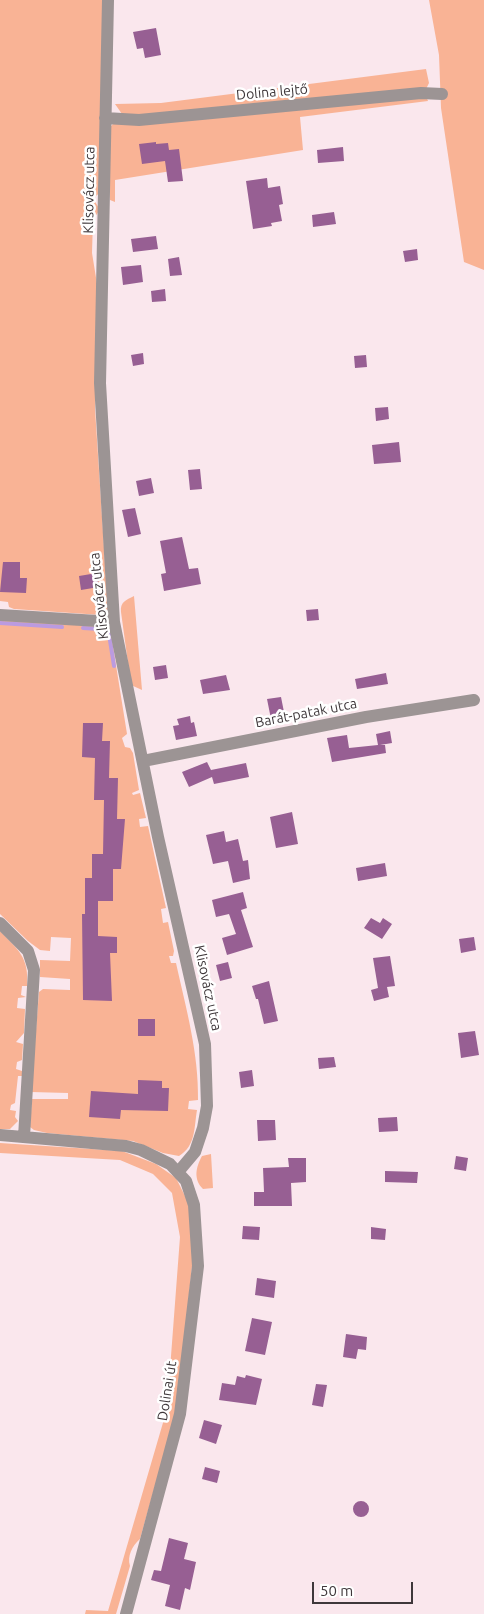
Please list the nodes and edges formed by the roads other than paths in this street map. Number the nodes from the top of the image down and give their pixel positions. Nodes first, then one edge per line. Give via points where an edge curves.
1 (108, 0) edge
2 (442, 94) dead end
3 (105, 118) junction
4 (0, 615) edge
5 (114, 622) junction
6 (474, 700) dead end
7 (143, 761) junction
8 (0, 923) edge
9 (0, 1135) edge
10 (24, 1137) junction
11 (179, 1171) junction
12 (126, 1614) edge

1 - 3 street, Klisovácz utca
2 - 3 street, Dolina lejtő via 421,93 139,120
3 - 5 street, Klisovácz utca via 100,383
4 - 5 street
5 - 7 street, Klisovácz utca
6 - 7 street, Barát-patak utca via 356,719
7 - 11 street, Klisovácz utca via 205,1044 207,1106 203,1128 195,1152
8 - 10 street via 28,951 34,970
9 - 10 street
10 - 11 street via 126,1146 155,1156
11 - 12 street, Dolinai út via 190,1188 194,1205 198,1266 180,1414

